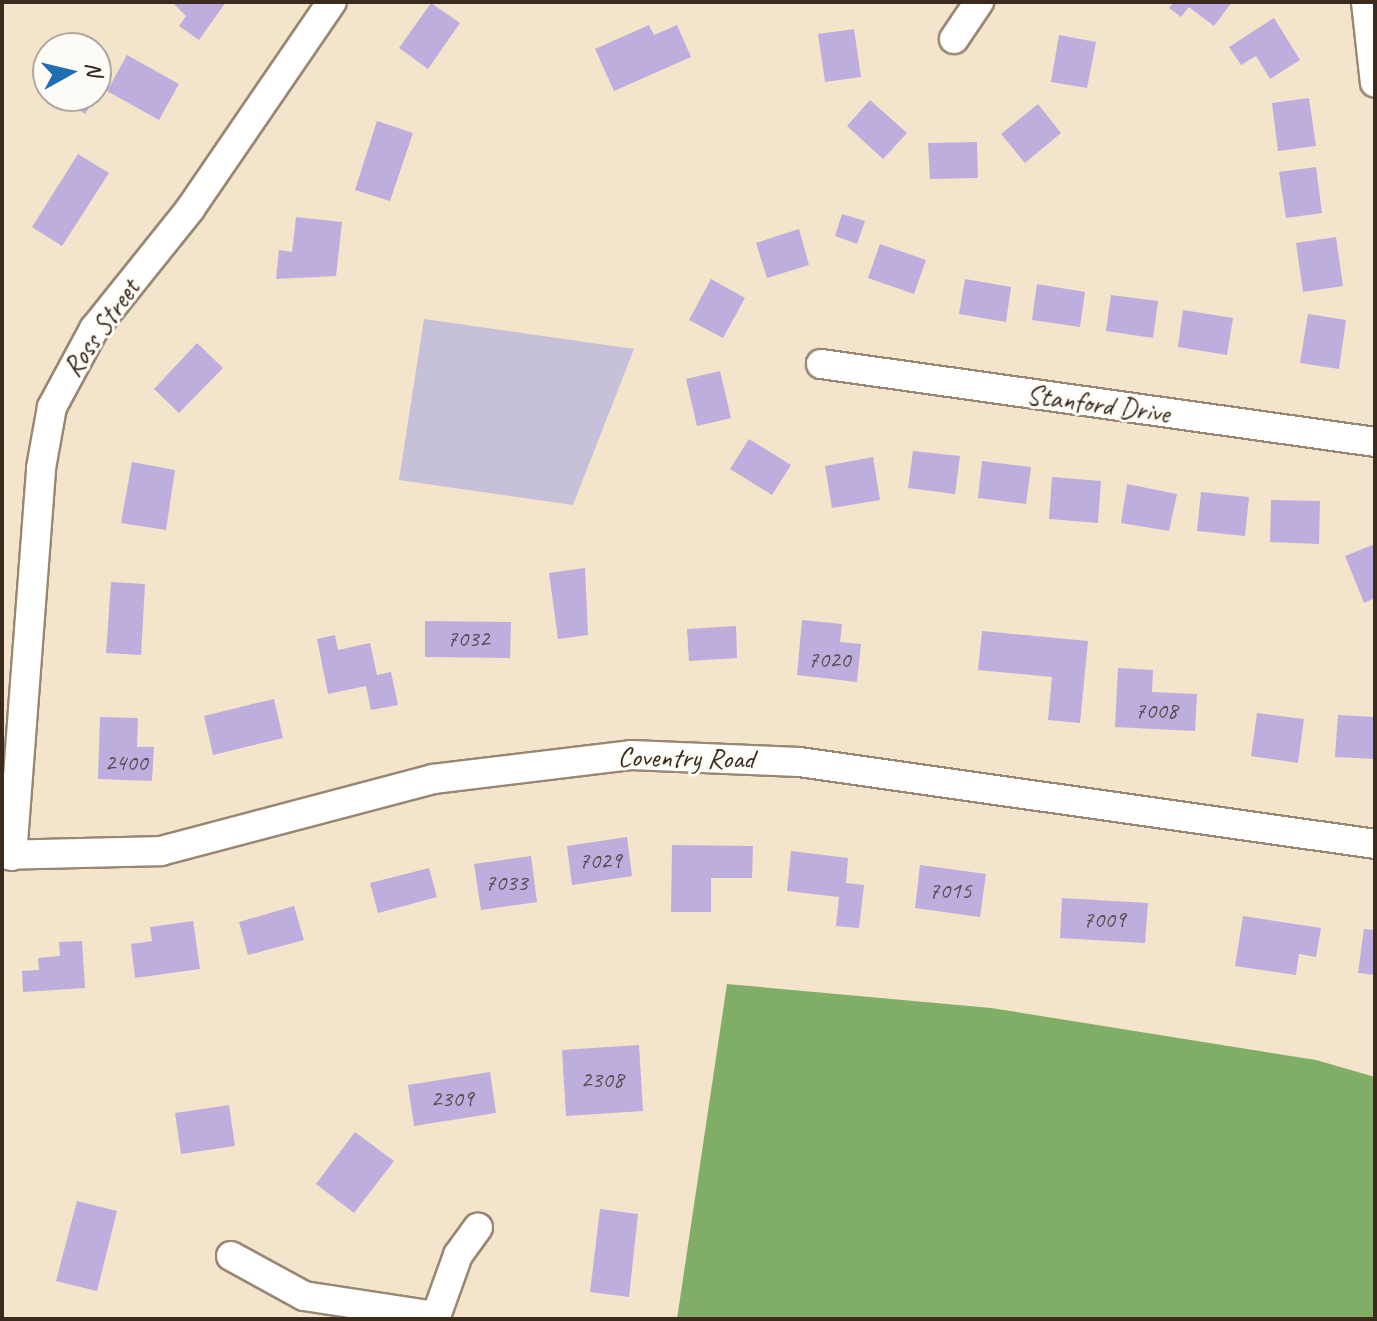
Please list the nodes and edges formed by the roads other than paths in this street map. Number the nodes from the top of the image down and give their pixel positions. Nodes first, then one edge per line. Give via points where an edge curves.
1 (332, 2) edge
2 (979, 2) edge
3 (1366, 2) edge
4 (954, 39) dead end
5 (1375, 83) edge
6 (821, 364) dead end
7 (1375, 442) edge
8 (1375, 844) edge
9 (7, 856) edge
10 (478, 1227) dead end
11 (231, 1256) dead end
12 (435, 1318) edge

1 - 9 street, Ross Street via 190,209 94,329 52,407 41,468
2 - 4 street
3 - 5 street
6 - 7 street, Stanford Drive
8 - 9 street, Coventry Road via 799,762 631,755 433,779 161,851
10 - 12 street via 458,1255
11 - 12 street via 304,1296

